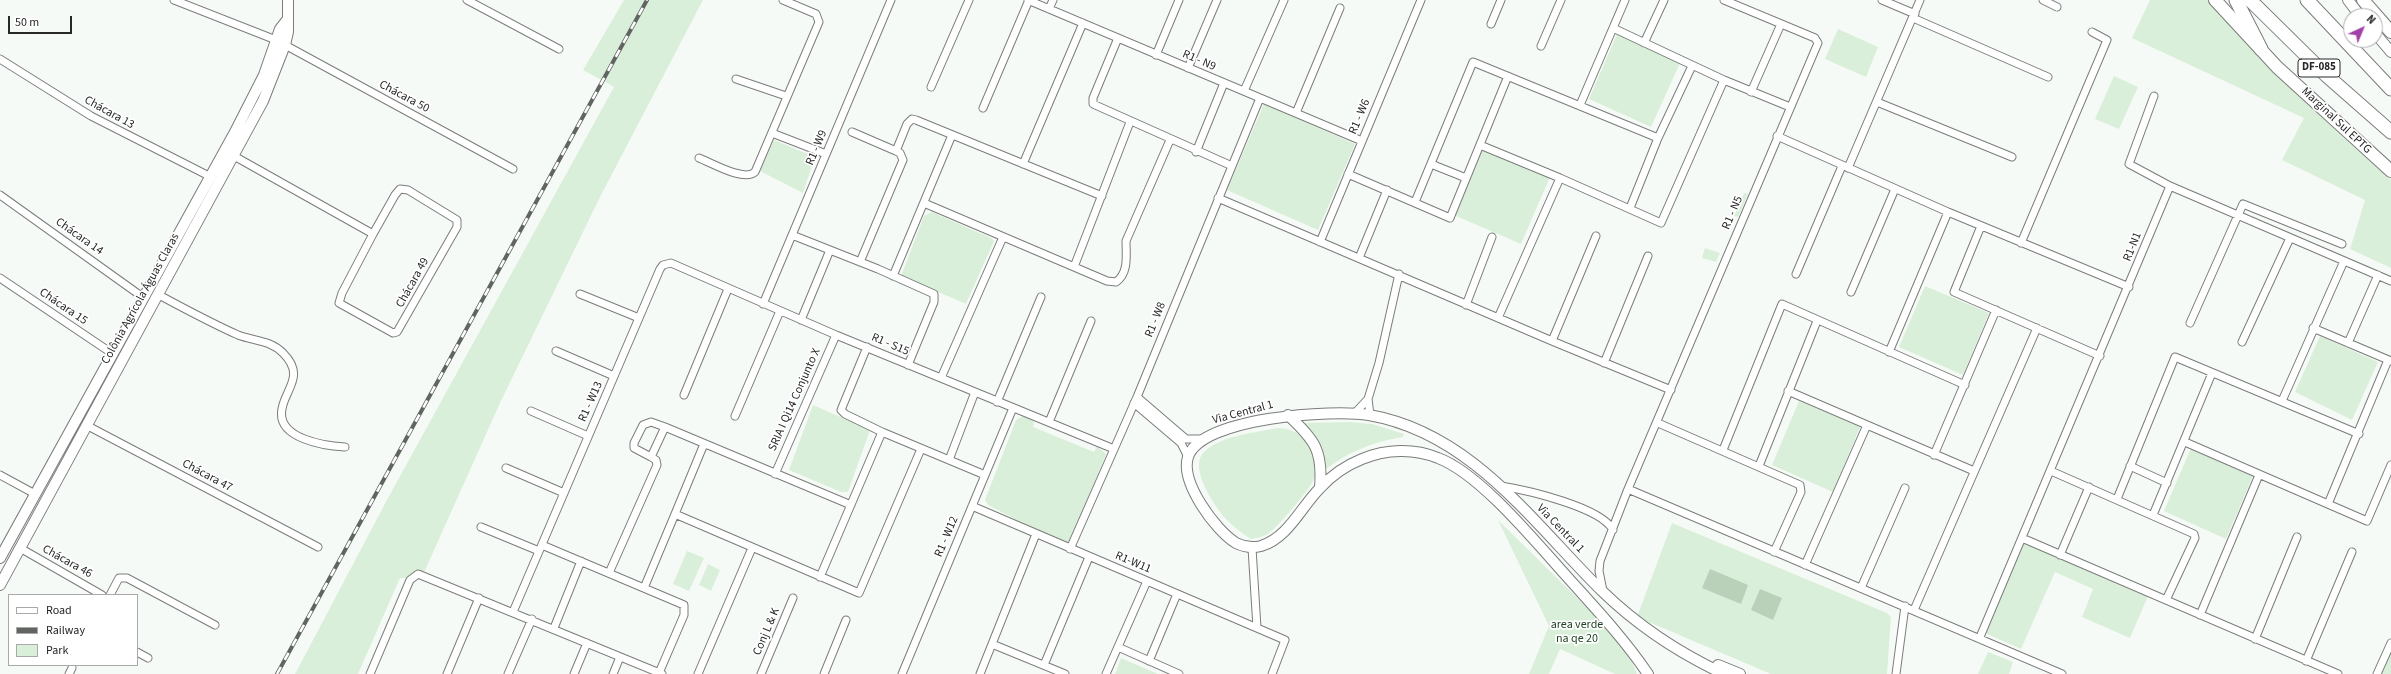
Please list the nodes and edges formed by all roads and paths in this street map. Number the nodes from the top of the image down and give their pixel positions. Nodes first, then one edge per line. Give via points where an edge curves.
1 (174, 0) edge
2 (288, 0) edge
3 (467, 0) edge
4 (783, 0) edge
5 (891, 0) edge
6 (969, 0) edge
7 (1029, 0) edge
8 (1053, 0) edge
9 (1179, 0) edge
10 (1217, 0) edge
11 (1284, 0) edge
12 (1421, 0) edge
13 (1501, 0) edge
14 (1561, 0) edge
15 (1625, 0) edge
16 (1664, 0) edge
17 (1724, 0) edge
18 (1882, 0) edge
19 (1920, 0) edge
20 (2043, 0) edge
21 (2216, 0) edge
22 (2236, 0) edge
23 (2250, 0) edge
24 (2307, 0) edge
25 (2363, 0) edge
26 (2057, 7) dead end
27 (1340, 8) dead end
28 (1049, 9) junction
29 (1914, 16) junction
30 (1083, 23) junction
31 (1491, 24) dead end
32 (1782, 24) junction
33 (1613, 28) junction
34 (2092, 32) dead end
35 (2391, 32) edge
36 (1118, 38) junction
37 (2383, 42) edge
38 (280, 43) junction
39 (1644, 43) junction
40 (1541, 46) dead end
41 (559, 49) dead end
42 (2261, 50) junction
43 (2391, 52) edge
44 (1156, 54) junction
45 (0, 59) edge
46 (1692, 66) junction
47 (1188, 68) junction
48 (1508, 76) junction
49 (2048, 77) dead end
50 (736, 79) dead end
51 (1724, 80) junction
52 (1224, 83) junction
53 (931, 88) dead end
54 (2391, 89) edge
55 (1244, 91) junction
56 (1751, 92) junction
57 (786, 96) junction
58 (2154, 96) dead end
59 (1260, 98) junction
60 (1877, 102) junction
61 (1580, 105) junction
62 (1790, 107) junction
63 (983, 108) dead end
64 (1296, 113) junction
65 (1130, 122) junction
66 (852, 132) dead end
67 (2391, 132) edge
68 (772, 133) junction
69 (952, 135) junction
70 (1777, 136) junction
71 (1658, 138) junction
72 (1170, 140) junction
73 (1362, 141) junction
74 (1480, 145) junction
75 (896, 151) junction
76 (1196, 152) junction
77 (826, 154) junction
78 (234, 156) junction
79 (2012, 157) dead end
80 (699, 158) dead end
81 (1023, 164) junction
82 (1430, 164) junction
83 (1232, 166) junction
84 (1845, 167) junction
85 (513, 169) dead end
86 (2391, 171) edge
87 (1348, 174) junction
88 (211, 177) junction
89 (1466, 178) junction
90 (1560, 178) junction
91 (2170, 186) junction
92 (1894, 188) junction
93 (1387, 190) junction
94 (0, 195) edge
95 (1102, 196) junction
96 (1218, 198) junction
97 (1415, 202) junction
98 (924, 203) junction
99 (1630, 208) junction
100 (1948, 212) junction
101 (2238, 216) junction
102 (1982, 226) junction
103 (374, 234) junction
104 (792, 235) junction
105 (1596, 236) dead end
106 (1003, 237) junction
107 (1492, 237) dead end
108 (2290, 238) junction
109 (1320, 242) junction
110 (2021, 243) junction
111 (2342, 244) dead end
112 (830, 250) junction
113 (1648, 256) dead end
114 (1359, 258) junction
115 (2344, 261) junction
116 (860, 262) junction
117 (1074, 267) junction
118 (660, 269) joint
119 (1399, 274) junction
120 (1796, 274) dead end
121 (2378, 275) junction
122 (893, 276) junction
123 (0, 278) edge
124 (2391, 281) edge
125 (2129, 287) junction
126 (728, 289) junction
127 (1851, 292) dead end
128 (580, 294) dead end
129 (159, 295) junction
130 (1041, 297) dead end
131 (144, 298) junction
132 (763, 304) junction
133 (1466, 304) junction
134 (152, 306) junction
135 (1996, 310) junction
136 (780, 311) junction
137 (134, 316) junction
138 (639, 318) junction
139 (1498, 318) junction
140 (801, 320) junction
141 (145, 321) junction
142 (1091, 321) dead end
143 (1817, 321) junction
144 (2190, 323) dead end
145 (2037, 328) junction
146 (2313, 328) junction
147 (836, 335) junction
148 (1552, 341) junction
149 (2242, 342) dead end
150 (2348, 343) junction
151 (867, 348) junction
152 (556, 352) dead end
153 (1889, 352) junction
154 (113, 354) junction
155 (2100, 356) junction
156 (2390, 360) edge
157 (1604, 363) junction
158 (908, 364) junction
159 (2212, 373) junction
160 (614, 376) junction
161 (941, 378) junction
162 (1965, 385) junction
163 (1671, 390) junction
164 (1788, 391) junction
165 (975, 392) junction
166 (684, 395) dead end
167 (1368, 399) junction
168 (1135, 400) junction
169 (2282, 401) junction
170 (997, 402) junction
171 (1014, 408) junction
172 (531, 412) dead end
173 (1354, 414) junction
174 (1288, 415) junction
175 (1370, 415) junction
176 (735, 416) dead end
177 (1049, 422) junction
178 (1658, 423) junction
179 (86, 425) junction
180 (1867, 425) junction
181 (665, 427) junction
182 (882, 432) junction
183 (2359, 434) junction
184 (588, 436) junction
185 (1203, 439) junction
186 (2185, 442) junction
187 (704, 444) junction
188 (345, 447) dead end
189 (921, 448) junction
190 (1114, 449) junction
191 (1723, 450) junction
192 (1934, 455) junction
193 (652, 457) junction
194 (1188, 457) junction
195 (949, 460) junction
196 (2391, 465) edge
197 (1758, 466) junction
198 (2130, 466) junction
199 (506, 468) dead end
200 (2051, 471) junction
201 (1974, 472) junction
202 (0, 474) edge
203 (775, 474) junction
204 (2259, 475) junction
205 (985, 476) junction
206 (2167, 483) junction
207 (1500, 486) junction
208 (2089, 487) junction
209 (1320, 488) junction
210 (1905, 488) dead end
211 (1628, 489) junction
212 (564, 493) junction
213 (35, 494) junction
214 (2117, 499) junction
215 (2328, 504) junction
216 (851, 505) junction
217 (972, 506) junction
218 (675, 514) junction
219 (2153, 515) junction
220 (1619, 517) junction
221 (1607, 521) junction
222 (481, 526) dead end
223 (1613, 530) junction
224 (1036, 534) junction
225 (2297, 537) dead end
226 (2022, 538) junction
227 (318, 547) dead end
228 (20, 548) junction
229 (540, 548) junction
230 (752, 548) junction
231 (1252, 548) junction
232 (1070, 549) junction
233 (1774, 552) junction
234 (2352, 552) dead end
235 (2060, 555) junction
236 (1089, 557) junction
237 (0, 558) edge
238 (581, 561) junction
239 (1805, 566) junction
240 (609, 573) junction
241 (820, 577) junction
242 (1147, 581) junction
243 (0, 585) edge
244 (644, 588) junction
245 (1861, 588) junction
246 (1603, 591) junction
247 (100, 594) edge
248 (111, 594) edge
249 (1177, 594) junction
250 (479, 598) junction
251 (793, 598) dead end
252 (2166, 600) junction
253 (1905, 606) junction
254 (1914, 610) junction
255 (513, 612) junction
256 (2200, 615) junction
257 (532, 619) junction
258 (846, 620) dead end
259 (215, 625) dead end
260 (554, 628) junction
261 (1257, 628) junction
262 (1980, 637) junction
263 (2255, 638) junction
264 (587, 643) junction
265 (2391, 643) edge
266 (992, 644) junction
267 (1668, 644) junction
268 (1118, 647) junction
269 (138, 653) edge
270 (620, 657) junction
271 (148, 658) dead end
272 (1149, 661) junction
273 (2306, 661) junction
274 (1044, 665) junction
275 (661, 673) edge
276 (370, 674) edge
277 (447, 674) edge
278 (508, 674) edge
279 (574, 674) edge
280 (613, 674) edge
281 (698, 674) edge
282 (761, 674) edge
283 (824, 674) edge
284 (902, 674) edge
285 (980, 674) edge
286 (1065, 674) edge
287 (1106, 674) edge
288 (1179, 674) edge
289 (1272, 674) edge
290 (1648, 674) edge
291 (1724, 674) edge
292 (1740, 674) edge
293 (1896, 674) edge
294 (2062, 674) edge
295 (2338, 674) edge
296 (2377, 674) edge

1 - 38 street, Chácara 50
2 - 38 main road, Colônia Agrícola Águas Claras via 287,20
3 - 41 street
4 - 57 street via 816,14 819,19
5 - 77 street, R1 - W9
6 - 53 street
7 - 28 street, R1 - N9
7 - 63 street
8 - 28 street
9 - 44 street
10 - 47 street
11 - 55 street
12 - 73 street, R1 - W6
13 - 31 street
14 - 40 street
15 - 33 street
16 - 39 street
17 - 32 street, R1 - N5
18 - 29 street
19 - 29 street
20 - 26 street
21 - 42 main road, Marginal Sul EPTG
22 - 42 highway
23 - 67 highway, DF-085 via 2326,75
24 - 54 highway, DF-085
25 - 35 main road
27 - 64 street
28 - 30 street, R1 - N9
29 - 49 street
29 - 60 street
30 - 36 street, R1 - N9
30 - 81 street
32 - 56 street
32 - 62 street, R1 - N5 via 1818,41
33 - 39 street
33 - 61 street
34 - 110 street via 2107,40
36 - 44 street, R1 - N9
36 - 65 street via 1092,101 1094,106
37 - 43 main road
38 - 78 main road, Colônia Agrícola Águas Claras via 263,101
38 - 85 street, Chácara 50
38 - 88 main road, Colônia Agrícola Águas Claras
39 - 46 street
42 - 86 main road, Marginal Sul EPTG
44 - 47 street, R1 - N9
45 - 88 street, Chácara 13 via 91,116
46 - 51 street
46 - 71 street
47 - 52 street, R1 - N9
48 - 61 street
48 - 74 street
48 - 82 street via 1473,62
50 - 57 street
51 - 56 street
51 - 99 street via 1661,223
52 - 55 street, R1 - N9
52 - 76 street
55 - 59 street, R1 - N9
56 - 62 street
57 - 68 street
58 - 91 street via 2129,164
59 - 64 street, R1 - N9
59 - 83 street, R1 - W8
60 - 79 street
60 - 84 street
61 - 71 street
62 - 70 street, R1 - N5
64 - 73 street, R1 - N9
65 - 72 street
65 - 95 street
66 - 75 street
68 - 77 street
68 - 80 street via 752,175 743,176
69 - 75 street via 912,119 907,124
69 - 81 street
69 - 98 street
70 - 84 street
70 - 163 street, R1 - N5
71 - 99 street
72 - 76 street
72 - 117 street via 1126,241 1128,258 1118,281 1108,281
73 - 87 street, R1 - W6
74 - 89 street
74 - 90 street
75 - 116 street via 902,156 903,163
76 - 83 street
77 - 104 street, R1 - W9
78 - 103 street
78 - 129 main road, Colônia Agrícola Águas Claras
81 - 95 street
82 - 89 street
82 - 97 street
83 - 96 street, R1 - W8
84 - 92 street
84 - 120 street
87 - 93 street
87 - 109 street, R1 - W6
88 - 131 main road, Colônia Agrícola Águas Claras
89 - 97 street via 1450,218
90 - 99 street
90 - 139 street
91 - 101 street
91 - 125 street, R1-N1
92 - 100 street
92 - 127 street
93 - 97 street
93 - 114 street
94 - 131 street, Chácara 14
95 - 117 street
96 - 109 street
96 - 168 street, R1 - W8
98 - 106 street
98 - 122 street
100 - 102 street
100 - 153 street
101 - 108 street
101 - 111 street via 2246,203
101 - 144 street
102 - 110 street
102 - 135 street via 1953,290
103 - 103 street, Chácara 49 via 400,190 408,190 457,220 457,227 397,332 393,333 339,303
104 - 112 street
104 - 132 street, R1 - W9
105 - 148 street
106 - 117 street
106 - 161 street
107 - 133 street
108 - 115 street
108 - 149 street
109 - 114 street
110 - 125 street
112 - 116 street
112 - 140 street
113 - 157 street
114 - 119 street
115 - 121 street
115 - 146 street
116 - 122 street
118 - 126 street, R1 - S15 via 671,263
118 - 138 street, R1 - W13
119 - 133 street
119 - 167 street via 1379,363
121 - 124 street
121 - 150 street
122 - 158 street via 930,292 935,298
123 - 154 street, Chácara 15
125 - 155 street, R1-N1
126 - 132 street, R1 - S15
126 - 166 street
128 - 138 street
129 - 134 main road, Colônia Agrícola Águas Claras
129 - 188 street via 236,334 258,339 281,351 290,364 293,381 281,410 284,422 295,433 310,442
130 - 170 street
131 - 134 main road
131 - 137 main road, Colônia Agrícola Águas Claras
132 - 136 street, R1 - S15
133 - 139 street
134 - 141 main road, Colônia Agrícola Águas Claras
135 - 145 street
135 - 162 street
136 - 140 street, R1 - S15
136 - 176 street
137 - 141 main road
137 - 154 main road, Colônia Agrícola Águas Claras
138 - 160 street, R1 - W13
139 - 148 street
140 - 147 street, R1 - S15
141 - 179 main road, Colônia Agrícola Águas Claras
142 - 177 street
143 - 153 street
143 - 164 street
143 - 191 street via 1782,304
145 - 155 street
145 - 201 street
146 - 150 street
146 - 169 street
147 - 151 street, R1 - S15
147 - 203 street, SRIA I Qi14 Conjunto X
148 - 157 street
150 - 156 street
151 - 158 street, R1 - S15
151 - 182 street via 841,410
152 - 160 street
153 - 162 street
154 - 213 main road, Colônia Agrícola Águas Claras
155 - 200 street, R1-N1
156 - 183 street
157 - 163 street
158 - 161 street, R1 - S15
159 - 169 street
159 - 186 street
159 - 198 street via 2175,357
160 - 184 street, R1 - W13
161 - 165 street, R1 - S15
162 - 192 street
163 - 178 street, R1 - N5
164 - 180 street
164 - 197 street
165 - 170 street, R1 - S15
165 - 195 street
167 - 173 street
167 - 175 street
168 - 185 street via 1186,439
168 - 190 street, R1 - W8
168 - 194 street via 1181,443
169 - 183 street
170 - 171 street, R1 - S15
171 - 177 street, R1 - S15
171 - 205 street, R1 - W12
172 - 184 street
173 - 174 main road, Via Central 1 via 1332,412
173 - 175 main road, Via Central 1
174 - 185 main road, Via Central 1
174 - 209 main road via 1317,446 1321,464
175 - 207 main road, Via Central 1 via 1405,426 1440,442 1466,457
177 - 190 street, R1 - S15
178 - 191 street
178 - 211 street, R1 - N5
179 - 227 street, Chácara 47
179 - 228 main road, Colônia Agrícola Águas Claras
180 - 192 street
180 - 239 street
181 - 187 street
181 - 193 street
181 - 193 street via 645,422 634,443 636,450
182 - 189 street
182 - 216 street
183 - 215 street
184 - 212 street, R1 - W13
185 - 194 main road, Via Central 1
186 - 204 street
186 - 206 street
187 - 203 street
187 - 218 street
189 - 195 street
189 - 241 street via 859,593
190 - 232 street, R1 - W8
191 - 197 street
192 - 201 street
193 - 240 street via 657,465
194 - 231 main road via 1189,480 1199,500 1225,534 1238,545
195 - 205 street
196 - 215 street via 2367,521
197 - 233 street via 1797,482 1802,489
198 - 206 street
198 - 214 street
199 - 212 street
200 - 208 street
200 - 226 street, R1-N1
201 - 254 street
202 - 213 street
203 - 216 street
204 - 215 street
204 - 256 street
205 - 217 street, R1 - W12
206 - 219 street
207 - 221 street via 1540,493
207 - 246 main road, Via Central 1
208 - 214 street
208 - 235 street
209 - 231 main road via 1275,539
209 - 290 main road via 1361,459 1386,453 1411,451 1454,465 1480,485 1531,537 1629,646
210 - 245 street
211 - 220 street, R1 - N5
211 - 233 street
212 - 229 street, R1 - W13
213 - 237 main road, Colônia Agrícola Águas Claras
214 - 219 street
216 - 241 street
217 - 224 street, R1-W11
217 - 284 street, R1 - W12
218 - 230 street
218 - 244 street
219 - 252 street via 2194,534 2195,538
220 - 221 street
220 - 223 street, R1 - N5
221 - 223 street
222 - 229 street
223 - 246 street, R1 - N5 via 1600,567
224 - 232 street, R1-W11
224 - 266 street
225 - 263 street
226 - 235 street
226 - 262 street, R1-N1
228 - 243 main road, Colônia Agrícola Águas Claras
228 - 247 street, Chácara 46
229 - 238 street
229 - 255 street, R1 - W13
230 - 241 street
230 - 281 street
231 - 261 street
232 - 236 street, R1-W11
233 - 239 street
234 - 273 street
235 - 252 street
236 - 242 street, R1-W11
236 - 274 street
238 - 240 street
238 - 260 street
239 - 245 street
240 - 244 street
242 - 249 street, R1-W11
242 - 268 street
244 - 275 street via 682,603 685,608
245 - 253 street
246 - 267 main road, Via Central 1 via 1636,621
248 - 259 street via 119,578 128,578
249 - 261 street, R1-W11
249 - 272 street
250 - 255 street
250 - 276 street via 421,574 414,575
250 - 277 street
251 - 282 street, Conj L & K
252 - 256 street
253 - 254 street
253 - 293 street
254 - 262 street
255 - 257 street
256 - 263 street
257 - 260 street
257 - 278 street
258 - 283 street
260 - 264 street
261 - 289 street, R1-W11 via 1285,640
262 - 294 street
263 - 273 street
264 - 270 street
264 - 279 street
265 - 296 street
266 - 274 street
266 - 285 street
267 - 291 main road, Via Central 1
267 - 292 main road
268 - 272 street
268 - 287 street
269 - 271 street
270 - 275 street
270 - 280 street
272 - 288 street
273 - 295 street
274 - 286 street

